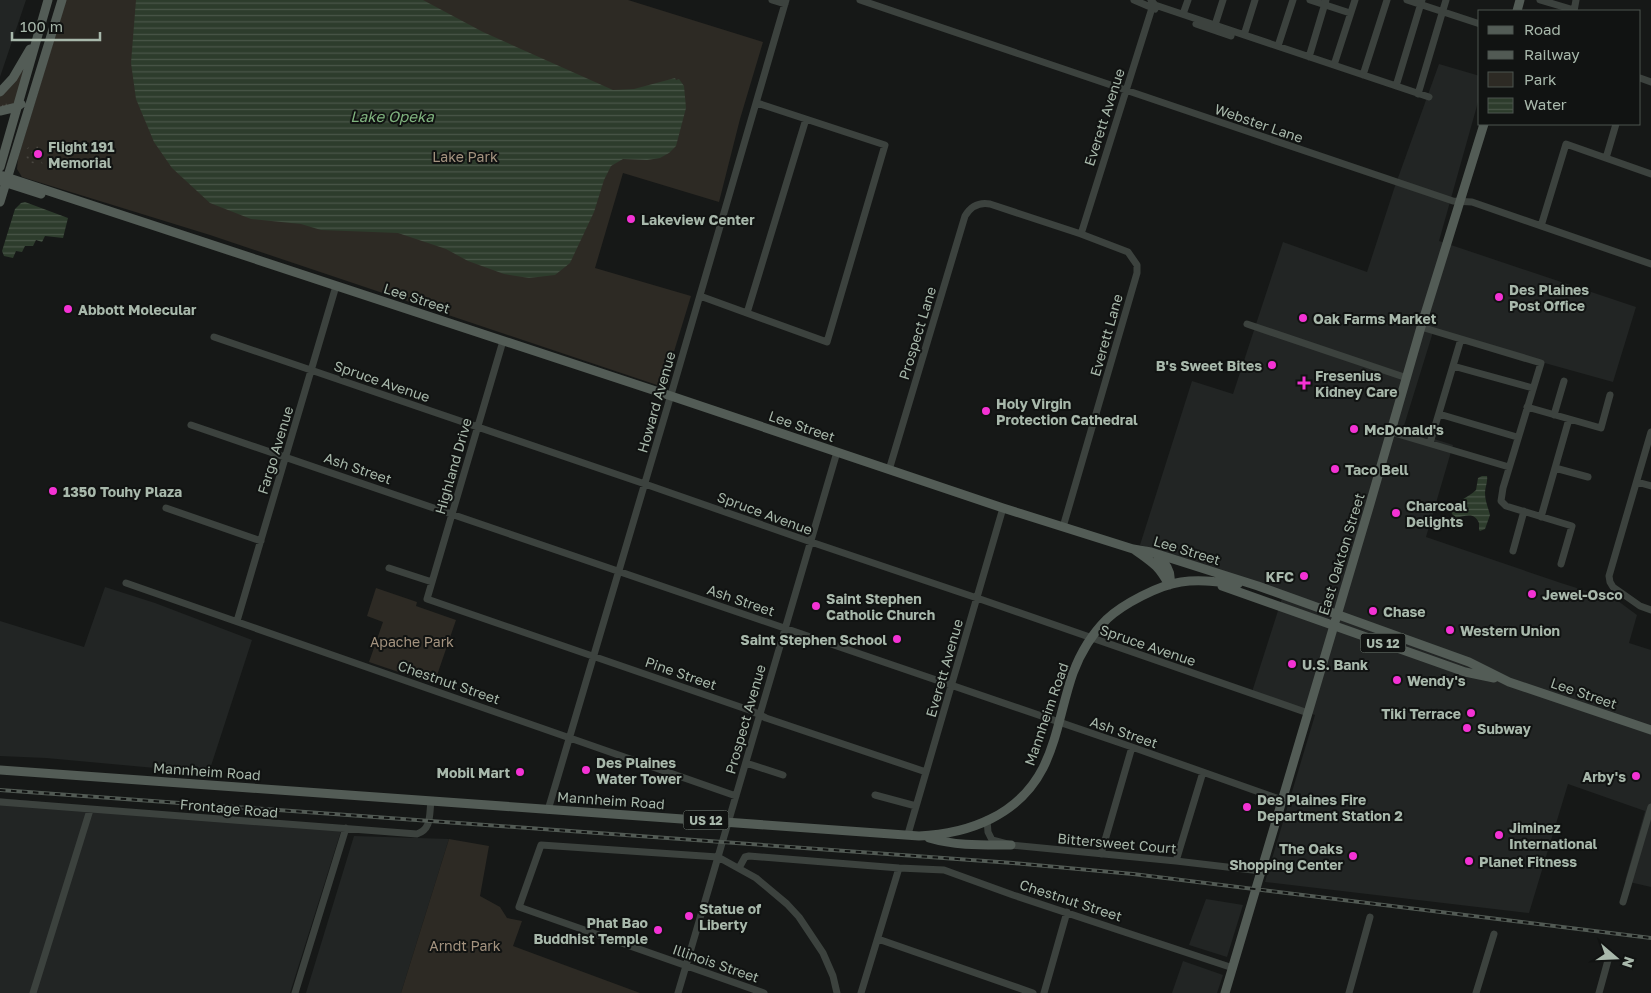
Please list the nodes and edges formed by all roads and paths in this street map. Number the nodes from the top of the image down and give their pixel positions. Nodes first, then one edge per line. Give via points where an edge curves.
1 (48, 0) edge
2 (62, 0) edge
3 (772, 0) edge
4 (860, 0) edge
5 (1134, 0) edge
6 (1151, 0) edge
7 (1188, 0) edge
8 (1222, 0) edge
9 (1255, 0) edge
10 (1293, 0) edge
11 (1310, 0) edge
12 (1354, 0) edge
13 (1386, 0) edge
14 (1407, 0) edge
15 (1446, 0) edge
16 (1540, 0) edge
17 (786, 2) edge
18 (1326, 2) edge
19 (1421, 2) edge
20 (1152, 8) junction
21 (1562, 9) edge
22 (1443, 12) junction
23 (1350, 13) junction
24 (1183, 14) junction
25 (1478, 23) edge
26 (1215, 25) junction
27 (1244, 35) junction
28 (37, 36) junction
29 (1231, 36) dead end
30 (1278, 46) junction
31 (1309, 57) junction
32 (1334, 65) junction
33 (1363, 75) junction
34 (37, 84) junction
35 (1396, 86) junction
36 (1126, 91) junction
37 (0, 92) edge
38 (1418, 94) junction
39 (1429, 97) dead end
40 (757, 103) junction
41 (17, 107) junction
42 (0, 111) edge
43 (806, 119) junction
44 (1484, 125) edge
45 (1616, 125) edge
46 (1606, 158) junction
47 (0, 167) edge
48 (1651, 174) edge
49 (3, 179) edge
50 (0, 202) edge
51 (1460, 202) junction
52 (1541, 226) junction
53 (1081, 234) junction
54 (1651, 264) edge
55 (336, 286) junction
56 (700, 296) junction
57 (747, 313) junction
58 (1246, 324) dead end
59 (1421, 327) junction
60 (214, 337) dead end
61 (1461, 339) junction
62 (503, 341) junction
63 (1453, 366) junction
64 (312, 370) junction
65 (1407, 378) junction
66 (1564, 381) dead end
67 (1533, 388) junction
68 (1610, 395) dead end
69 (671, 396) junction
70 (1527, 407) junction
71 (1439, 414) junction
72 (1554, 415) junction
73 (1569, 419) junction
74 (192, 424) dead end
75 (478, 427) junction
76 (1391, 432) junction
77 (1651, 432) edge
78 (1518, 437) junction
79 (1430, 443) junction
80 (837, 452) junction
81 (286, 456) junction
82 (1509, 467) junction
83 (1555, 468) junction
84 (889, 470) junction
85 (1588, 478) dead end
86 (1637, 482) junction
87 (645, 484) junction
88 (1651, 486) edge
89 (166, 508) dead end
90 (1003, 508) junction
91 (1524, 511) junction
92 (452, 513) junction
93 (1541, 517) junction
94 (1063, 527) junction
95 (261, 540) junction
96 (811, 542) junction
97 (1133, 549) junction
98 (1512, 551) dead end
99 (1151, 552) junction
100 (1561, 564) dead end
101 (389, 568) dead end
102 (619, 571) junction
103 (1208, 581) junction
104 (126, 582) dead end
105 (432, 582) junction
106 (1170, 585) junction
107 (1258, 586) junction
108 (427, 598) joint
109 (977, 598) junction
110 (1651, 610) edge
111 (1337, 615) junction
112 (237, 621) junction
113 (1334, 626) junction
114 (785, 629) junction
115 (1092, 638) junction
116 (594, 656) junction
117 (1509, 682) junction
118 (951, 686) junction
119 (1308, 713) junction
120 (760, 715) junction
121 (1059, 723) junction
122 (1651, 730) edge
123 (569, 738) junction
124 (1132, 747) junction
125 (746, 763) junction
126 (0, 770) edge
127 (926, 772) junction
128 (1203, 772) junction
129 (783, 775) dead end
130 (876, 795) dead end
131 (736, 796) junction
132 (1282, 800) junction
133 (0, 802) edge
134 (431, 802) junction
135 (916, 806) junction
136 (1651, 807) edge
137 (90, 810) junction
138 (548, 810) junction
139 (987, 820) junction
140 (728, 822) junction
141 (346, 828) junction
142 (908, 834) junction
143 (919, 836) junction
144 (1011, 845) junction
145 (1101, 854) junction
146 (718, 857) junction
147 (1176, 861) junction
148 (739, 868) junction
149 (899, 868) junction
150 (1261, 871) junction
151 (1623, 902) dead end
152 (1067, 912) junction
153 (1370, 918) dead end
154 (1494, 934) dead end
155 (878, 939) junction
156 (1610, 953) dead end
157 (686, 966) junction
158 (1233, 968) junction
159 (33, 993) edge
160 (295, 993) edge
161 (678, 993) edge
162 (764, 993) edge
163 (837, 993) edge
164 (861, 993) edge
165 (1033, 993) edge
166 (1044, 993) edge
167 (1225, 993) edge
168 (1349, 993) edge
169 (1476, 993) edge
170 (1598, 993) edge

1 - 28 main road
2 - 34 main road
3 - 17 street
4 - 36 street, Webster Lane
5 - 20 street
6 - 24 street
7 - 24 street
8 - 26 street
9 - 27 street
10 - 30 street
11 - 18 street
12 - 23 street
13 - 33 street
14 - 19 street
15 - 22 street
16 - 21 street
17 - 40 street, Howard Avenue
18 - 23 street
18 - 31 street
19 - 22 street
19 - 35 street
20 - 29 street
20 - 36 street, Everett Avenue
22 - 25 street
22 - 38 street
23 - 32 street
24 - 26 street
26 - 27 street
27 - 30 street
28 - 37 main road via 13,78
28 - 41 main road
30 - 31 street
31 - 32 street
32 - 33 street
33 - 35 street
34 - 41 main road via 31,95
34 - 49 main road
35 - 38 street
36 - 51 street, Webster Lane
36 - 53 street, Everett Avenue
38 - 39 street
40 - 43 street
40 - 56 street, Howard Avenue
41 - 42 main road
41 - 47 main road
43 - 57 street
43 - 57 street via 885,145 827,342
44 - 51 main road, East Oakton Street
45 - 46 street
46 - 48 street
46 - 52 street via 1566,144
49 - 50 main road
49 - 55 main road, Lee Street
51 - 52 street, Webster Lane via 1472,202
51 - 59 main road, East Oakton Street
52 - 54 street, Webster Lane
53 - 84 street, Prospect Lane via 990,204 969,209
53 - 94 street, Everett Lane via 1128,252 1137,264 1137,273
55 - 62 main road, Lee Street
55 - 64 street, Fargo Avenue
56 - 57 street
56 - 69 street, Howard Avenue
58 - 65 street
59 - 61 street
59 - 65 main road, East Oakton Street
60 - 64 street, Spruce Avenue
61 - 63 street
61 - 67 street via 1541,363
62 - 69 main road, Lee Street
62 - 75 street, Highland Drive
63 - 67 street
63 - 71 street
64 - 75 street, Spruce Avenue
64 - 81 street, Fargo Avenue
65 - 76 main road, East Oakton Street
66 - 72 street
67 - 70 street
68 - 73 street via 1601,428
69 - 80 main road, Lee Street
69 - 87 street, Howard Avenue
70 - 72 street
70 - 78 street
71 - 78 street
71 - 79 street
72 - 73 street
73 - 83 street
74 - 81 street, Ash Street
75 - 87 street, Spruce Avenue
75 - 92 street, Highland Drive
76 - 79 street
76 - 111 main road, East Oakton Street
77 - 86 street
78 - 82 street
79 - 82 street
80 - 84 main road, Lee Street
80 - 96 street, Prospect Avenue
81 - 92 street, Ash Street
81 - 95 street, Fargo Avenue
82 - 91 street via 1501,501 1506,506
83 - 85 street
83 - 93 street
84 - 90 main road, Lee Street
86 - 88 street
86 - 110 street via 1609,576 1613,586
87 - 96 street, Spruce Avenue
87 - 102 street, Howard Avenue
89 - 95 street
90 - 94 main road, Lee Street
90 - 109 street, Everett Avenue
91 - 93 street
91 - 98 street
92 - 102 street, Ash Street
92 - 105 street, Highland Drive
93 - 100 street via 1572,526
94 - 97 main road, Lee Street
95 - 112 street, Fargo Avenue
96 - 109 street, Spruce Avenue
96 - 114 street, Prospect Avenue
97 - 99 main road, Lee Street
97 - 106 main road via 1155,564
99 - 106 main road via 1167,566
99 - 107 main road, Lee Street
101 - 105 street
102 - 114 street, Ash Street
102 - 116 street, Howard Avenue
103 - 106 main road, Mannheim Road / US 12
103 - 107 main road, US 12
103 - 113 main road, Lee Street / US 12
104 - 112 street, Chestnut Street
105 - 108 street, Highland Drive
106 - 115 main road, Mannheim Road / US 12 via 1150,591 1109,617
107 - 111 main road, Lee Street / US 12
108 - 116 street, Pine Street
109 - 115 street, Spruce Avenue
109 - 118 street, Everett Avenue
111 - 113 main road, East Oakton Street
111 - 117 main road, Lee Street / US 12 via 1469,662
112 - 123 street, Chestnut Street
113 - 117 main road, Lee Street / US 12 via 1465,672
113 - 119 main road, East Oakton Street
114 - 118 street, Ash Street
114 - 120 street, Prospect Avenue
115 - 119 street, Spruce Avenue
115 - 121 main road, Mannheim Road / US 12 via 1073,673
116 - 120 street, Pine Street
116 - 123 street, Howard Avenue
117 - 122 main road, Lee Street / US 12
118 - 121 street, Ash Street
118 - 127 street, Everett Avenue
119 - 132 main road, East Oakton Street
120 - 125 street, Prospect Avenue
120 - 127 street, Pine Street
121 - 124 street, Ash Street
121 - 139 main road, Mannheim Road / US 12 via 1037,778 1009,808
123 - 131 street, Chestnut Street
123 - 138 street, Howard Avenue
124 - 128 street, Ash Street
124 - 145 street
125 - 129 street
125 - 131 street, Prospect Avenue
126 - 134 main road, Mannheim Road / US 12
127 - 135 street, Everett Avenue
128 - 132 street, Ash Street
128 - 147 street
130 - 135 street
131 - 140 street, Prospect Avenue
132 - 150 main road, East Oakton Street
133 - 137 street, Frontage Road
134 - 138 main road, Mannheim Road / US 12
134 - 141 street, Frontage Road via 427,826 416,834
135 - 142 street, Everett Avenue
136 - 151 street
137 - 141 street, Frontage Road
137 - 159 street
138 - 140 main road, Mannheim Road / US 12
139 - 143 main road, Mannheim Road / US 12 via 954,833
139 - 144 street, Bittersweet Court via 992,840
140 - 142 main road, Mannheim Road / US 12
140 - 146 street, Prospect Avenue
141 - 160 street
142 - 143 main road, Mannheim Road / US 12
143 - 144 main road via 960,844
144 - 145 street, Bittersweet Court
145 - 147 street, Bittersweet Court
146 - 148 street
146 - 157 street, Prospect Avenue
146 - 157 street, Illinois Street via 541,845 519,907
147 - 150 street, Bittersweet Court
148 - 149 street, Chestnut Street via 749,856
148 - 163 street via 773,891 799,917 823,953
149 - 152 street, Chestnut Street via 944,870
149 - 155 street
150 - 158 main road, East Oakton Street
152 - 158 street, Chestnut Street
152 - 166 street
153 - 168 street
154 - 169 street
155 - 164 street
155 - 165 street
156 - 170 street
157 - 161 street, Prospect Avenue
157 - 162 street, Illinois Street
158 - 167 main road, East Oakton Street

